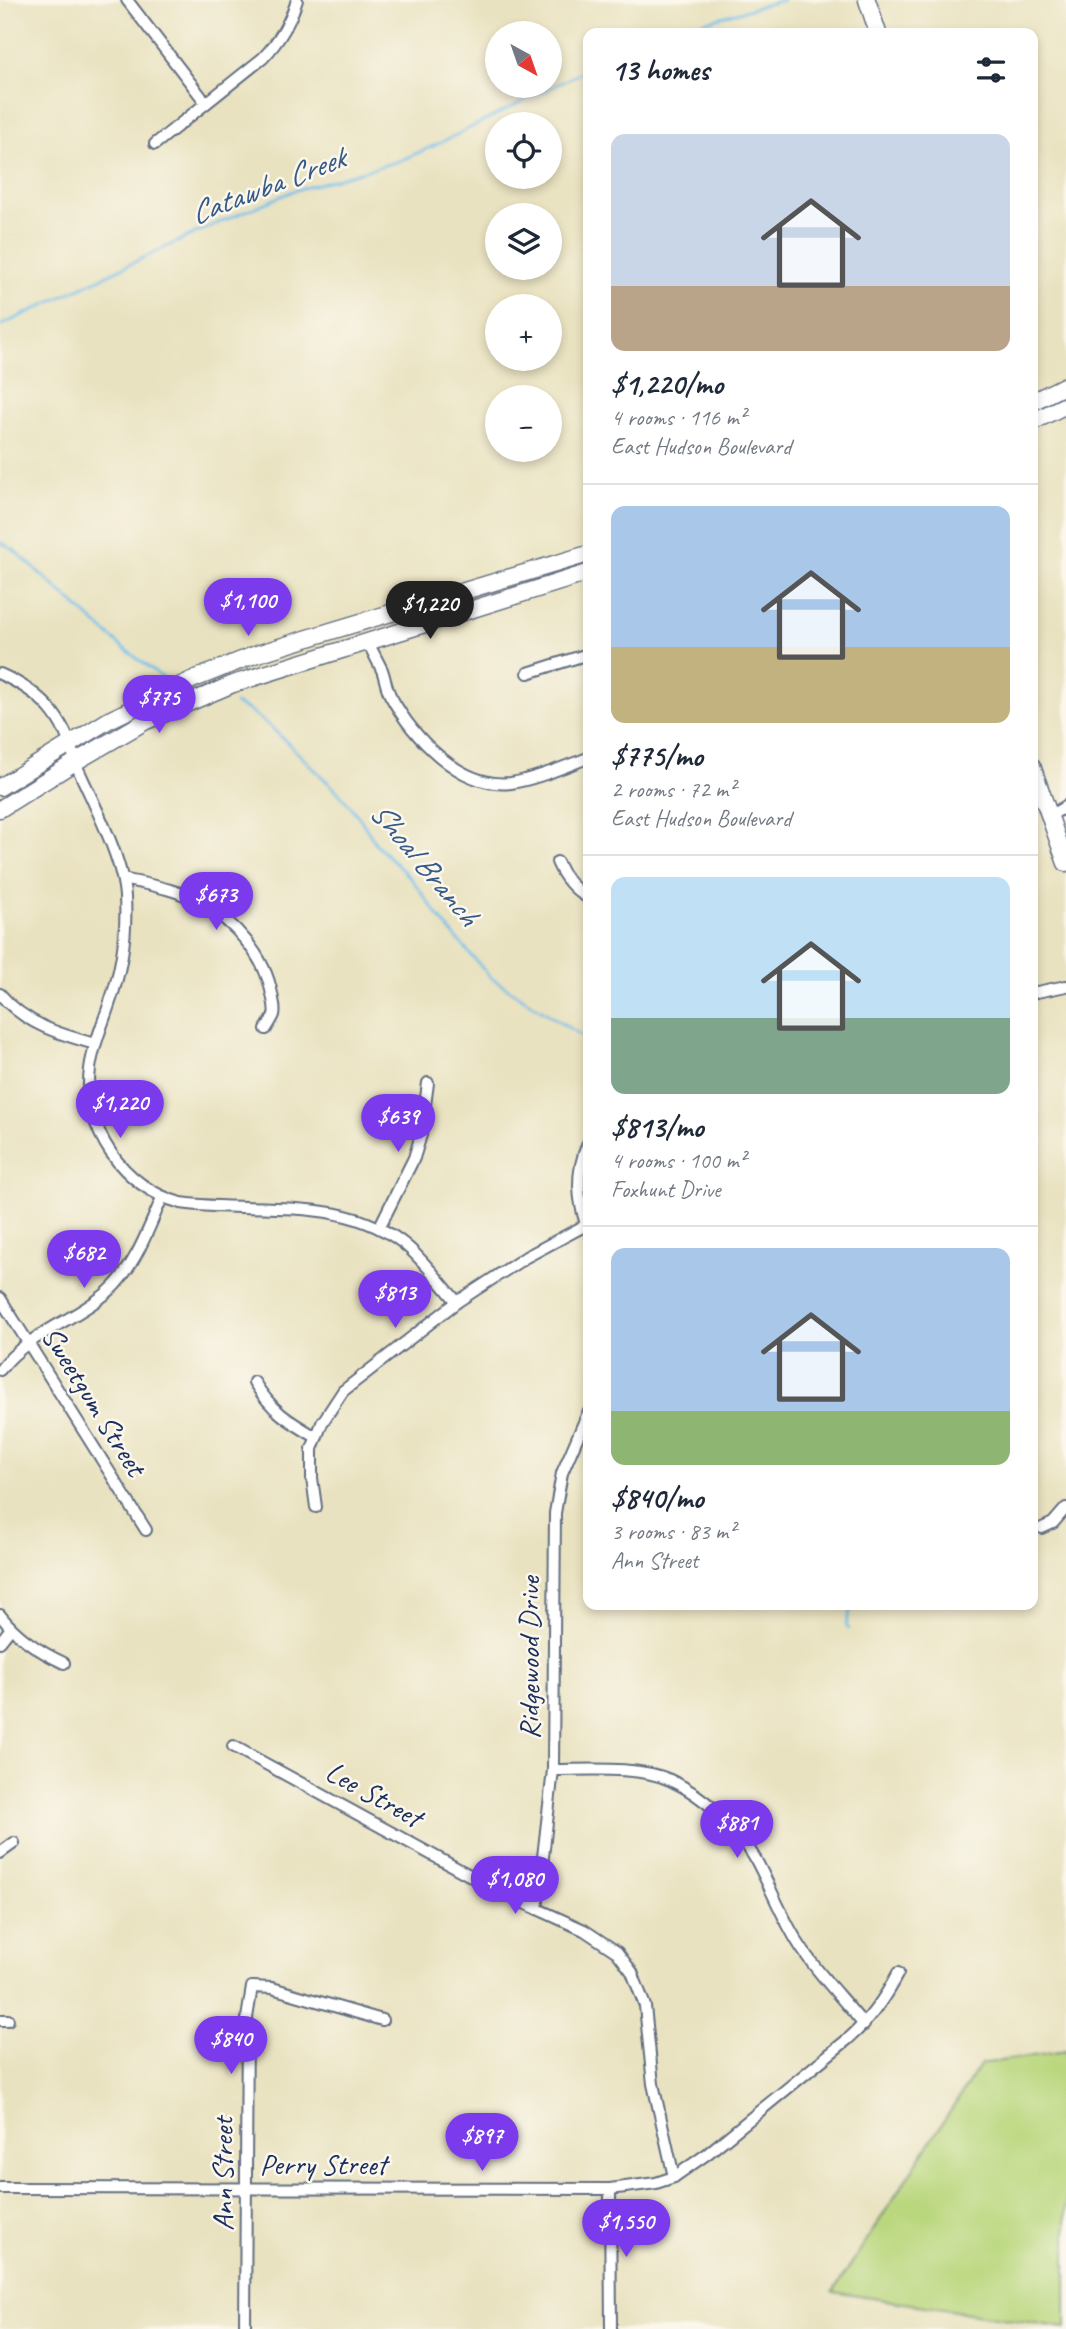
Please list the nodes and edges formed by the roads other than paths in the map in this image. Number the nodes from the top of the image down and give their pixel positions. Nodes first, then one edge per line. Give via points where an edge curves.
1 (127, 0) edge
2 (297, 0) edge
3 (869, 4) edge
4 (876, 28) edge
5 (206, 103) junction
6 (155, 144) dead end
7 (1066, 386) edge
8 (1038, 399) edge
9 (1066, 405) edge
10 (1038, 419) edge
11 (583, 555) edge
12 (583, 575) edge
13 (366, 620) junction
14 (367, 641) junction
15 (583, 656) edge
16 (528, 673) dead end
17 (0, 674) edge
18 (71, 742) junction
19 (583, 760) edge
20 (75, 762) junction
21 (1038, 783) edge
22 (0, 787) edge
23 (1066, 806) edge
24 (0, 808) edge
25 (1050, 816) junction
26 (557, 862) dead end
27 (1066, 863) edge
28 (123, 879) junction
29 (583, 895) edge
30 (1066, 986) edge
31 (1038, 992) edge
32 (0, 994) edge
33 (266, 1029) dead end
34 (95, 1044) junction
35 (428, 1083) dead end
36 (583, 1155) edge
37 (163, 1198) junction
38 (583, 1214) edge
39 (379, 1228) junction
40 (583, 1229) edge
41 (0, 1298) edge
42 (457, 1302) junction
43 (28, 1343) junction
44 (0, 1370) edge
45 (254, 1382) dead end
46 (583, 1425) edge
47 (316, 1437) junction
48 (316, 1507) dead end
49 (1066, 1508) edge
50 (1042, 1528) dead end
51 (146, 1530) dead end
52 (0, 1615) edge
53 (11, 1628) junction
54 (0, 1642) edge
55 (64, 1663) dead end
56 (233, 1746) dead end
57 (553, 1770) junction
58 (14, 1843) dead end
59 (0, 1853) edge
60 (537, 1909) junction
61 (898, 1973) dead end
62 (383, 2020) dead end
63 (864, 2025) junction
64 (674, 2177) junction
65 (0, 2188) edge
66 (247, 2188) junction
67 (610, 2189) junction
68 (245, 2329) edge
69 (611, 2329) edge

1 - 5 street
2 - 5 street via 277,43
3 - 4 main road
5 - 6 street
7 - 8 main road
9 - 10 main road
11 - 13 main road
12 - 14 main road
13 - 14 main road
13 - 18 main road via 194,679
14 - 19 street via 400,712 430,746 466,775 510,783
14 - 20 main road via 231,684 144,722
15 - 16 street
17 - 18 street via 36,693
18 - 20 street
18 - 22 main road
20 - 24 main road
20 - 28 street
21 - 25 main road
23 - 25 street
25 - 27 main road
26 - 29 street via 573,888
28 - 33 street via 180,893 237,930 271,985 275,1008
28 - 34 street via 123,954
30 - 31 street
32 - 34 street via 40,1027
34 - 37 street via 89,1087 99,1130 122,1168
35 - 39 street via 414,1157
36 - 38 street via 578,1180
37 - 39 street via 196,1205 324,1211
37 - 43 street via 135,1256 110,1290
39 - 42 street via 409,1248
40 - 42 street via 517,1262
41 - 43 street, Sweetgum Street
42 - 47 street via 352,1383
43 - 44 street
43 - 51 street, Sweetgum Street
45 - 47 street via 267,1404
46 - 57 street, Ridgewood Drive via 562,1474 555,1513
47 - 48 street via 312,1449
49 - 50 street via 1054,1523
52 - 53 street
53 - 54 street
53 - 55 street
56 - 60 street, Lee Street
57 - 60 street, Ridgewood Drive
57 - 63 street via 643,1774 669,1779 701,1798 744,1841 800,1947
58 - 59 street
60 - 64 street, Lee Street via 603,1941 625,1962 638,1984 645,2006 656,2103
61 - 63 street, Perry Street
62 - 66 street, Ann Street via 272,1988 252,1987 247,2018
63 - 64 street, Perry Street
64 - 67 street, Perry Street
65 - 66 street, Perry Street
66 - 67 street, Perry Street
66 - 68 street, Ann Street
67 - 69 street

